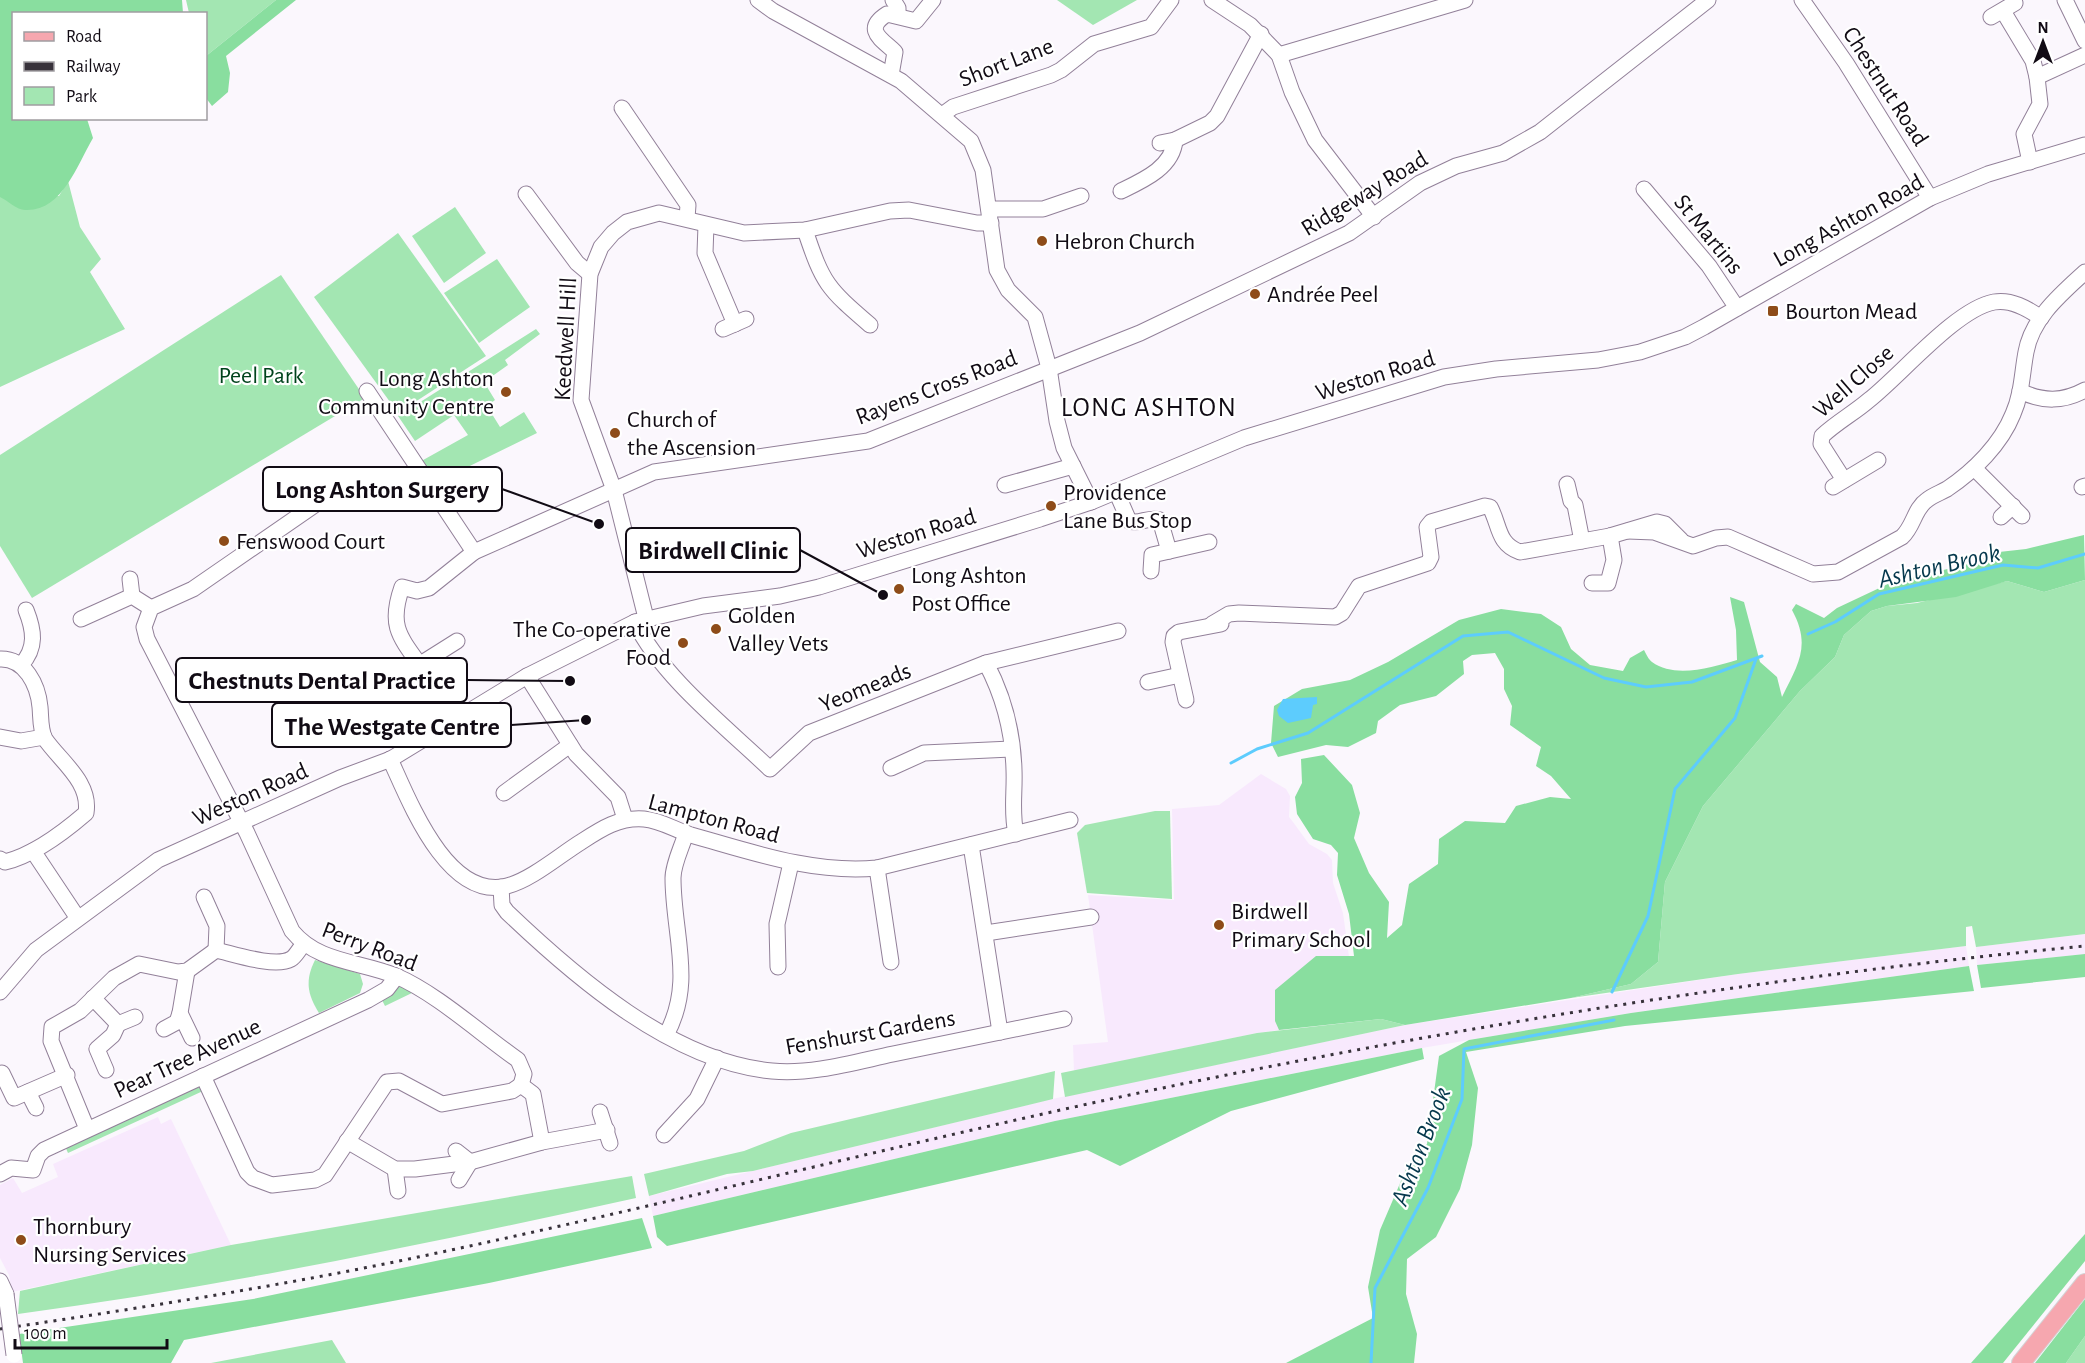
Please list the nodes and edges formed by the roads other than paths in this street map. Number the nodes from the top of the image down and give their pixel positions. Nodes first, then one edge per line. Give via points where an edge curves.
1 (758, 0) edge
2 (1171, 0) edge
3 (1465, 0) edge
4 (1708, 0) edge
5 (1802, 0) edge
6 (2065, 0) edge
7 (1217, 1) edge
8 (925, 3) edge
9 (896, 7) edge
10 (2003, 10) dead end
11 (1261, 34) junction
12 (2085, 41) edge
13 (2085, 55) edge
14 (1279, 56) junction
15 (891, 75) junction
16 (2037, 77) junction
17 (631, 114) dead end
18 (942, 114) junction
19 (2085, 145) edge
20 (2030, 162) junction
21 (1644, 189) dead end
22 (1121, 191) dead end
23 (526, 194) dead end
24 (1082, 196) dead end
25 (1930, 198) junction
26 (990, 216) junction
27 (1374, 217) junction
28 (687, 218) junction
29 (706, 225) junction
30 (805, 230) junction
31 (2085, 272) edge
32 (590, 274) junction
33 (1737, 308) junction
34 (865, 317) dead end
35 (2041, 318) junction
36 (735, 324) dead end
37 (1640, 352) joint
38 (1049, 368) junction
39 (2085, 390) edge
40 (367, 391) dead end
41 (2020, 391) junction
42 (1878, 460) dead end
43 (1073, 466) junction
44 (1974, 468) junction
45 (358, 475) dead end
46 (1567, 484) dead end
47 (1005, 485) dead end
48 (614, 490) junction
49 (1116, 491) junction
50 (1091, 502) junction
51 (2001, 517) dead end
52 (1610, 536) junction
53 (1582, 541) junction
54 (1209, 542) dead end
55 (1168, 550) junction
56 (474, 552) junction
57 (1151, 571) dead end
58 (130, 579) dead end
59 (1608, 582) junction
60 (1592, 583) dead end
61 (132, 596) junction
62 (1617, 596) dead end
63 (151, 608) junction
64 (27, 610) dead end
65 (87, 611) dead end
66 (641, 620) junction
67 (1119, 631) dead end
68 (457, 641) dead end
69 (0, 658) edge
70 (986, 663) junction
71 (420, 664) junction
72 (21, 665) junction
73 (1179, 675) junction
74 (527, 676) junction
75 (1148, 682) dead end
76 (384, 687) dead end
77 (1186, 700) dead end
78 (0, 737) edge
79 (44, 737) junction
80 (570, 745) junction
81 (1011, 749) junction
82 (390, 759) junction
83 (891, 768) dead end
84 (770, 769) joint
85 (504, 794) dead end
86 (625, 819) junction
87 (1070, 820) dead end
88 (241, 823) junction
89 (686, 833) junction
90 (1016, 834) junction
91 (971, 844) junction
92 (33, 851) junction
93 (0, 859) edge
94 (791, 862) junction
95 (877, 868) junction
96 (501, 887) junction
97 (204, 897) dead end
98 (77, 917) junction
99 (1091, 918) dead end
100 (986, 933) junction
101 (303, 945) junction
102 (216, 950) junction
103 (891, 962) dead end
104 (778, 967) dead end
105 (187, 971) junction
106 (397, 976) junction
107 (0, 992) edge
108 (93, 998) junction
109 (180, 1013) junction
110 (135, 1017) dead end
111 (1064, 1019) dead end
112 (118, 1024) junction
113 (164, 1029) dead end
114 (1000, 1032) junction
115 (666, 1035) junction
116 (192, 1038) dead end
117 (717, 1058) junction
118 (106, 1070) dead end
119 (2, 1073) dead end
120 (67, 1075) junction
121 (203, 1076) junction
122 (521, 1085) junction
123 (28, 1092) junction
124 (36, 1108) dead end
125 (600, 1112) dead end
126 (87, 1129) junction
127 (664, 1135) dead end
128 (348, 1141) junction
129 (542, 1142) junction
130 (470, 1162) junction
131 (396, 1169) junction
132 (0, 1174) edge
133 (459, 1180) dead end
134 (398, 1191) dead end
135 (2085, 1283) edge
136 (3, 1287) edge
137 (15, 1359) edge
138 (2020, 1363) edge

1 - 15 street
2 - 18 street, Short Lane via 1151,27 1087,48 1061,70 952,107
3 - 14 street
4 - 27 street, Ridgeway Road via 1540,132 1503,153 1456,166 1419,183
5 - 25 street, Chestnut Road
6 - 12 street
7 - 11 street
8 - 9 street via 916,21
9 - 15 street via 876,27 879,39 895,52
10 - 16 street via 2033,61
11 - 14 street
11 - 22 street via 1218,116 1164,141 1170,158 1138,188
13 - 16 street
14 - 27 street via 1315,140
15 - 18 street
16 - 20 street via 2040,104 2024,134
17 - 28 street via 688,205
18 - 26 street via 962,130 974,147 983,170
19 - 20 street, Long Ashton Road
20 - 25 street, Long Ashton Road
21 - 33 street, St Martins via 1709,266
23 - 32 street via 577,263
24 - 26 street, Keedwell Hill via 1043,209
25 - 33 street, Long Ashton Road
26 - 30 street, Keedwell Hill via 976,223 909,210 890,211
26 - 38 street via 997,270 1008,290 1035,317
27 - 38 street, Ridgeway Road via 1349,233 1140,333
28 - 29 street, Keedwell Hill
28 - 32 street, Keedwell Hill via 659,213 627,222 601,247
29 - 30 street, Keedwell Hill via 744,233
29 - 36 street via 705,254
30 - 34 street via 821,277 836,297
31 - 35 street
32 - 48 street, Keedwell Hill via 581,400
33 - 37 street, Long Ashton Road via 1685,337
35 - 41 street via 2026,351
35 - 42 street, Well Close via 2014,303 1980,306 1919,345 1871,399 1822,436 1821,444 1839,484
37 - 49 street, Weston Road via 1444,377 1244,438
38 - 43 street via 1057,421
38 - 48 street, Rayens Cross Road via 867,441 673,467 654,471
39 - 41 street via 2073,397 2053,400 2036,399
40 - 56 street
41 - 44 street via 2002,437
43 - 47 street
43 - 50 street
44 - 51 street via 2018,511
44 - 52 street via 1926,500 1902,537 1838,572 1808,572 1728,537 1686,545 1665,524 1657,522
45 - 63 street via 193,589
46 - 53 street
48 - 56 street, Rayens Cross Road
48 - 66 street, Keedwell Hill
49 - 50 street, Weston Road
49 - 55 street via 1132,523 1160,520
50 - 66 street, Weston Road via 801,592 703,606
52 - 53 street
52 - 59 street via 1614,560
53 - 73 street via 1520,552 1510,549 1502,541 1490,507 1485,506 1431,522 1427,527 1431,557 1428,563 1359,586 1342,613 1335,617 1229,614 1212,624 1179,632 1174,636
54 - 55 street
55 - 57 street via 1152,555
56 - 71 street, Rayens Cross Road via 429,588 417,591 405,582 395,622 399,635
58 - 61 street
59 - 60 street
59 - 62 street
61 - 63 street
61 - 65 street
63 - 88 street, Perry Road via 144,627 147,639
64 - 72 street via 33,639 30,656
66 - 74 street, Weston Road
66 - 84 street, Keedwell Hill via 657,657
67 - 70 street, Yeomeads
68 - 71 street
69 - 72 street
70 - 81 street via 1002,697
70 - 84 street, Yeomeads via 809,733
71 - 76 street
72 - 79 street via 38,694
73 - 75 street
73 - 77 street
74 - 80 street
74 - 82 street, Weston Road
78 - 79 street via 21,741
79 - 92 street via 68,765 93,815
80 - 85 street
80 - 86 street via 618,797
81 - 83 street via 924,753
81 - 90 street
82 - 88 street, Weston Road
82 - 96 street via 425,833 442,856 472,881
86 - 89 street, Lampton Road via 645,819
86 - 96 street, Lampton Road via 607,826 516,883
87 - 90 street, Lampton Road
88 - 98 street, Weston Road via 158,860
88 - 101 street, Perry Road via 292,931
89 - 94 street, Lampton Road
89 - 115 street via 673,876 681,993 676,1016
90 - 91 street, Lampton Road
91 - 95 street, Lampton Road
91 - 100 street
92 - 93 street via 18,859
92 - 98 street
94 - 95 street, Lampton Road via 847,870
94 - 104 street via 777,924
95 - 103 street
96 - 115 street, Fenshurst Gardens via 502,905 522,926 631,1017
97 - 102 street via 217,926
98 - 107 street, Weston Road via 36,951
99 - 100 street
100 - 114 street
101 - 102 street via 285,962
101 - 106 street, Perry Road via 325,956
102 - 105 street
105 - 108 street via 139,964 114,978
105 - 109 street
106 - 121 street, Pear Tree Avenue via 387,989 368,1000
106 - 122 street, Perry Road via 518,1060 524,1074
108 - 112 street
108 - 120 street via 52,1028 50,1034
109 - 113 street via 177,1022
109 - 116 street
110 - 112 street
111 - 114 street, Fenshurst Gardens
112 - 118 street via 113,1035 97,1049
114 - 117 street, Fenshurst Gardens via 804,1070 773,1071
115 - 117 street, Fenshurst Gardens
117 - 127 street via 697,1099
119 - 123 street via 14,1098
120 - 123 street
120 - 126 street
121 - 126 street, Pear Tree Avenue
121 - 128 street via 247,1172 262,1184 315,1180 325,1175
122 - 128 street via 512,1091 442,1104 399,1081 387,1082
122 - 129 street, Perry Road via 533,1094
123 - 124 street
125 - 129 street via 608,1137
126 - 132 street, Pear Tree Avenue via 44,1150 33,1170 11,1168
128 - 131 street
129 - 130 street
130 - 131 street via 455,1157 415,1169
130 - 133 street
131 - 134 street
135 - 138 main road
136 - 137 street, bridge

